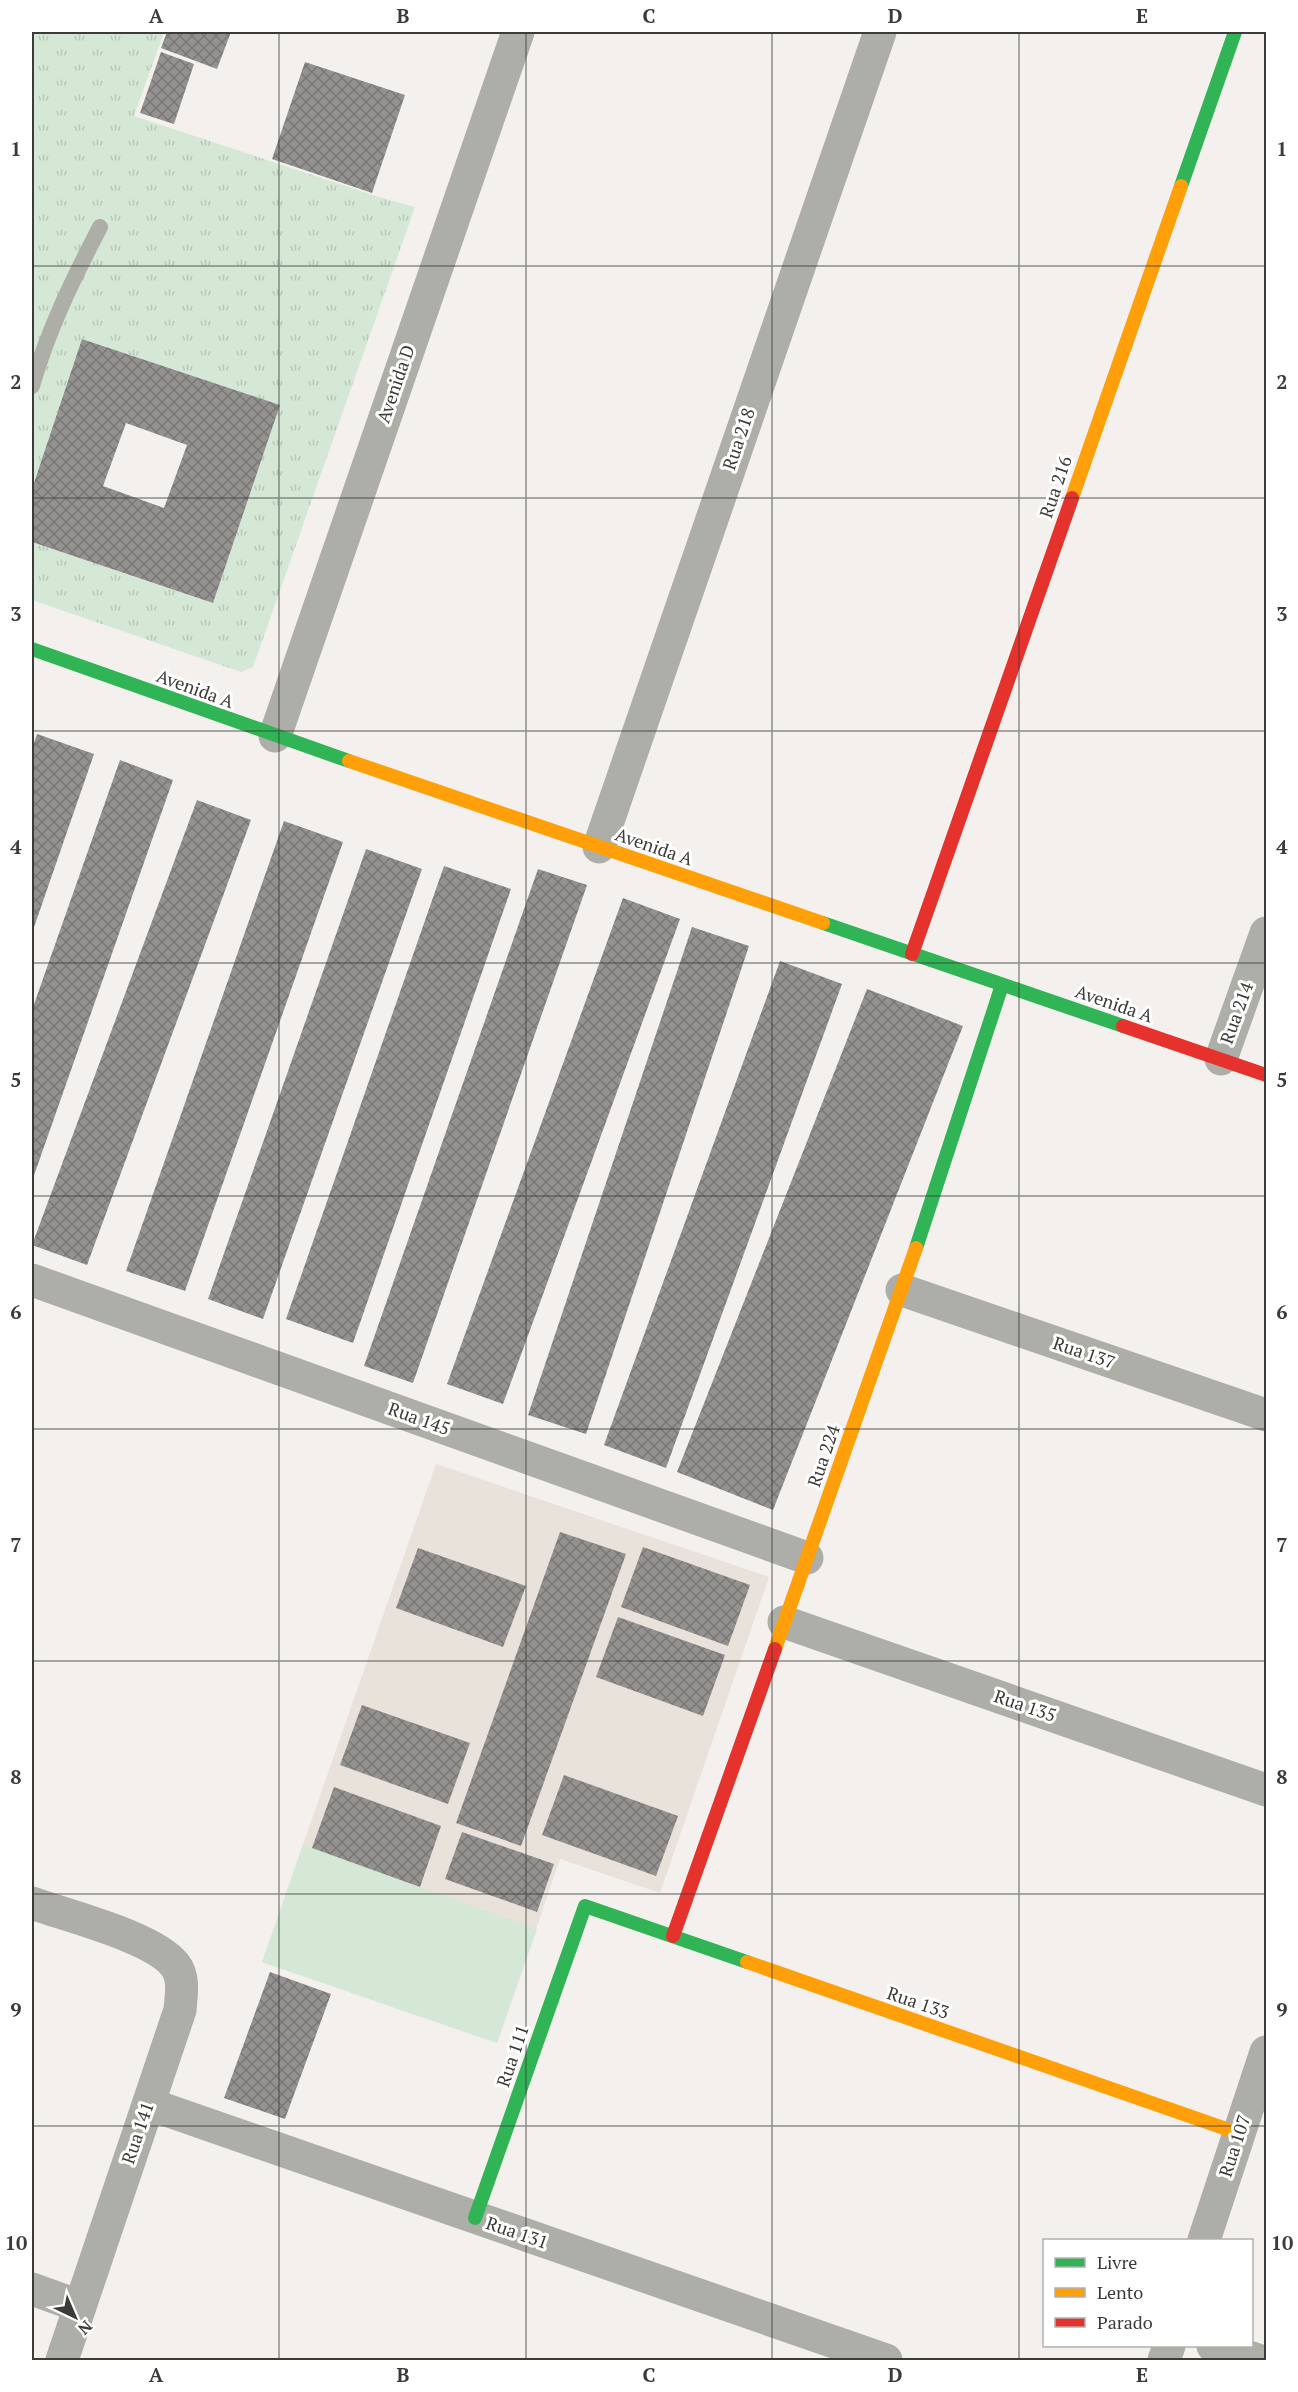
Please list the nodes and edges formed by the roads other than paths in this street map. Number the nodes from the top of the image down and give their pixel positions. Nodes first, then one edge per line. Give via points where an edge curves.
1 (518, 32) edge
2 (880, 32) edge
3 (1235, 32) edge
4 (100, 227) dead end
5 (32, 386) edge
6 (32, 649) edge
7 (275, 736) junction
8 (599, 847) junction
9 (1266, 933) edge
10 (912, 954) junction
11 (1002, 985) junction
12 (1221, 1059) junction
13 (1266, 1075) edge
14 (32, 1280) edge
15 (902, 1290) junction
16 (1266, 1415) edge
17 (807, 1558) junction
18 (784, 1622) junction
19 (1266, 1790) edge
20 (32, 1904) edge
21 (585, 1906) joint
22 (673, 1936) junction
23 (1266, 2052) edge
24 (149, 2104) junction
25 (1238, 2133) junction
26 (475, 2218) junction
27 (1205, 2239) edge
28 (32, 2289) edge
29 (79, 2306) junction
30 (1216, 2347) edge
31 (62, 2361) edge
32 (886, 2361) edge
33 (1258, 2361) edge

1 - 7 street, Avenida D
2 - 8 street, Rua 218
3 - 10 street, Rua 216
4 - 5 lane via 69,288
6 - 7 street, Avenida A
7 - 8 street, Avenida A
8 - 10 street, Avenida A
9 - 12 street, Rua 214
10 - 11 street, Avenida A
11 - 12 street, Avenida A
11 - 15 street, Rua 224
12 - 13 street, Avenida A
14 - 17 street, Rua 145
15 - 16 street, Rua 137
15 - 17 street, Rua 224
17 - 18 street, Rua 224
18 - 19 street, Rua 135
18 - 22 street, Rua 224
20 - 24 street, Rua 141 via 121,1934 161,1952 177,1967 183,1986 180,2010
21 - 22 street, Rua 133
21 - 26 street, Rua 111
22 - 25 street, Rua 133
23 - 25 street, Rua 107
24 - 26 street, Rua 131
24 - 29 street, Rua 141
25 - 27 street, Rua 107
26 - 32 street, Rua 131
28 - 29 street
29 - 31 street, Rua 141
30 - 33 street

